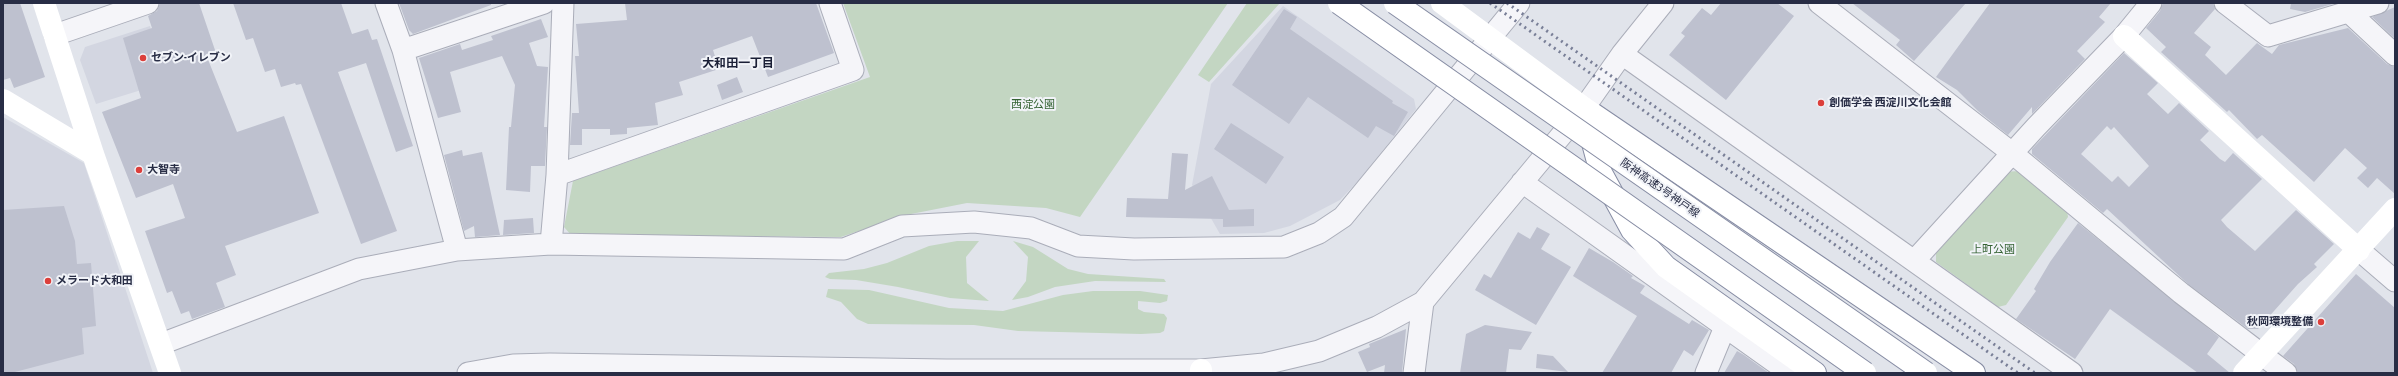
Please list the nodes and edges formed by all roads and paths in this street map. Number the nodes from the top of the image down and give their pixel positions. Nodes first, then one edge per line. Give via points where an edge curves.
1 (44, 3) edge
2 (148, 3) edge
3 (386, 3) edge
4 (544, 3) edge
5 (563, 3) edge
6 (830, 3) edge
7 (1339, 3) edge
8 (1395, 3) edge
9 (1442, 3) edge
10 (1519, 3) edge
11 (1663, 3) edge
12 (1819, 3) edge
13 (2225, 3) edge
14 (2378, 3) edge
15 (2146, 5) edge
16 (2350, 13) junction
17 (55, 35) junction
18 (2124, 36) junction
19 (1494, 42) junction
20 (403, 50) junction
21 (1622, 54) junction
22 (2395, 55) edge
23 (3, 100) edge
24 (1578, 103) junction
25 (2012, 153) junction
26 (93, 154) junction
27 (557, 175) junction
28 (1522, 182) junction
29 (2395, 209) edge
30 (551, 244) junction
31 (457, 250) junction
32 (2359, 250) junction
33 (1914, 261) junction
34 (2395, 282) edge
35 (1423, 302) junction
36 (1726, 327) junction
37 (161, 344) junction
38 (2262, 354) junction
39 (510, 369) edge
40 (551, 369) edge
41 (694, 369) edge
42 (1201, 371) edge
43 (170, 373) edge
44 (468, 373) edge
45 (1414, 373) edge
46 (1706, 373) edge
47 (1790, 373) edge
48 (1815, 373) edge
49 (1865, 373) edge
50 (1926, 373) edge
51 (1974, 373) edge
52 (2072, 373) edge
53 (2244, 373) edge
54 (2286, 373) edge

1 - 17 main road
2 - 17 street
3 - 20 street
4 - 20 street
5 - 27 street
6 - 27 street via 853,70
7 - 49 main road, bridge
8 - 50 main road, 阪神高速3号神戸線, bridge
9 - 19 main road
10 - 19 street
11 - 21 street
12 - 25 street
13 - 16 street via 2268,36
14 - 16 street
15 - 18 street
16 - 22 street
17 - 26 main road
18 - 25 street
18 - 32 main road
19 - 24 main road
19 - 30 street via 1343,217 1318,233 1284,246 1134,249 1078,246 1031,228 974,222 902,226 844,249
20 - 31 street
21 - 24 street
21 - 33 street
23 - 26 main road
24 - 28 street
24 - 48 main road via 1601,173 1632,230 1666,267
24 - 51 main road
25 - 33 street
25 - 38 street via 2181,293
26 - 37 main road
27 - 30 street
28 - 35 street
28 - 36 street
29 - 32 main road
30 - 31 street
31 - 37 street via 359,269
32 - 34 street
32 - 38 main road
33 - 52 street
35 - 42 street via 1377,327 1320,351 1264,364
35 - 45 street
36 - 46 street
36 - 47 street
37 - 43 main road
38 - 53 main road
38 - 54 street
39 - 40 street
39 - 44 street
40 - 41 street
41 - 42 street

